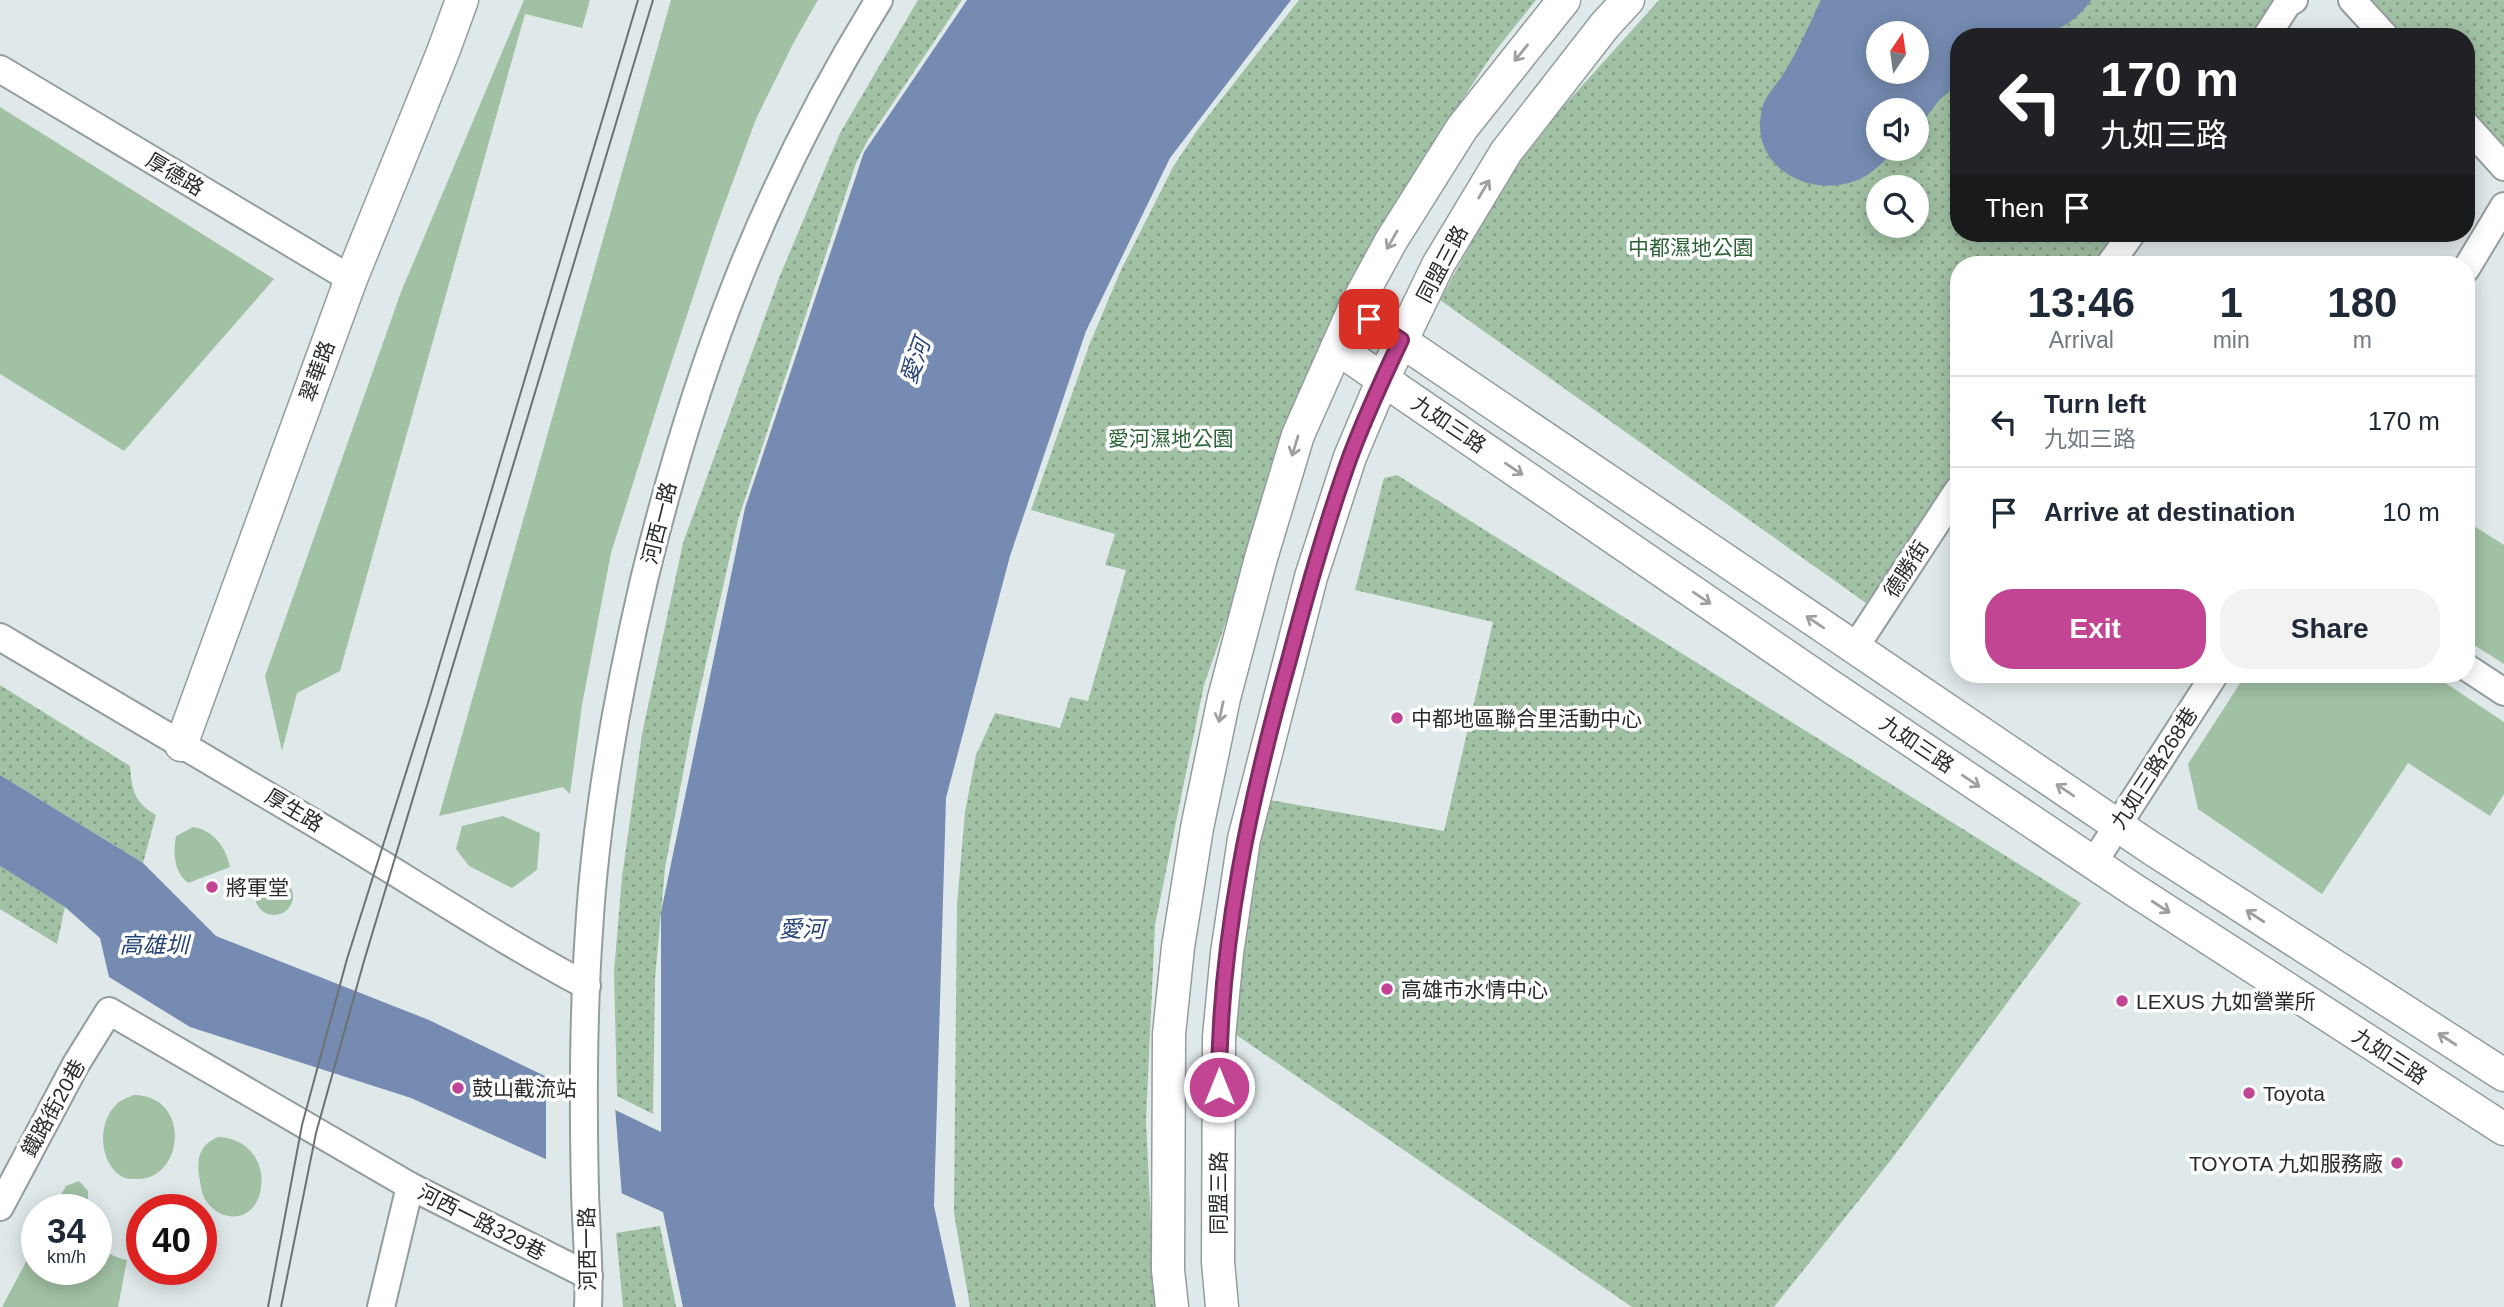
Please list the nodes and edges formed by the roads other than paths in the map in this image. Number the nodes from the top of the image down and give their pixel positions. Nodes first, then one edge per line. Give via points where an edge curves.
1 (462, 0) edge
2 (879, 0) edge
3 (1563, 0) edge
4 (1628, 0) edge
5 (2294, 0) edge
6 (2352, 0) edge
7 (2272, 28) edge
8 (2377, 28) edge
9 (0, 69) edge
10 (2475, 135) edge
11 (2504, 167) edge
12 (2504, 206) edge
13 (2473, 256) edge
14 (351, 279) junction
15 (1354, 309) junction
16 (1401, 340) junction
17 (1337, 348) junction
18 (1382, 379) junction
19 (1950, 502) edge
20 (0, 637) edge
21 (1854, 649) junction
22 (1232, 668) junction
23 (2475, 673) edge
24 (1282, 682) junction
25 (2209, 683) edge
26 (2504, 692) edge
27 (181, 745) junction
28 (2117, 825) junction
29 (2094, 862) junction
30 (587, 986) junction
31 (1169, 1034) junction
32 (1219, 1037) junction
33 (2504, 1075) edge
34 (2504, 1129) edge
35 (410, 1186) junction
36 (0, 1207) edge
37 (589, 1276) junction
38 (381, 1307) edge
39 (588, 1307) edge
40 (1172, 1307) edge
41 (1222, 1307) edge

1 - 14 street, 翠華路
2 - 30 street, 河西一路 via 790,158 739,274 663,501 624,663 598,817
3 -> 15 street via 1462,128
16 -> 4 street, 同盟三路 via 1438,265 1506,152
5 - 7 street
6 - 8 street
9 - 14 street, 厚德路
10 - 11 street
12 - 13 street
14 - 27 street, 翠華路
15 - 16 street, 九如三路
15 - 17 street
16 - 18 street, 同盟三路
21 -> 16 street, 九如三路
17 - 18 street, 九如三路
17 -> 22 street via 1298,435
18 - 24 street, 同盟三路 via 1350,457
18 -> 29 street, 九如三路
19 - 21 street, 德勝街
20 - 27 street, 厚生路
28 -> 21 street, 九如三路
22 - 24 street
22 -> 31 street via 1197,828
23 - 26 street
24 - 32 street, 同盟三路 via 1244,839
25 - 28 street, 九如三路268巷
27 - 30 street, 厚生路
28 - 29 street, 九如三路268巷
33 -> 28 street, 九如三路
29 -> 34 street, 九如三路
30 - 37 street, 河西一路
31 - 32 street
31 - 40 street via 1168,1270
32 - 41 street, 同盟三路
35 - 36 street, 鐵路街20巷 via 109,1011
35 - 37 street, 河西一路329巷
35 - 38 street, 河西一路329巷
37 - 39 street, 河西一路

